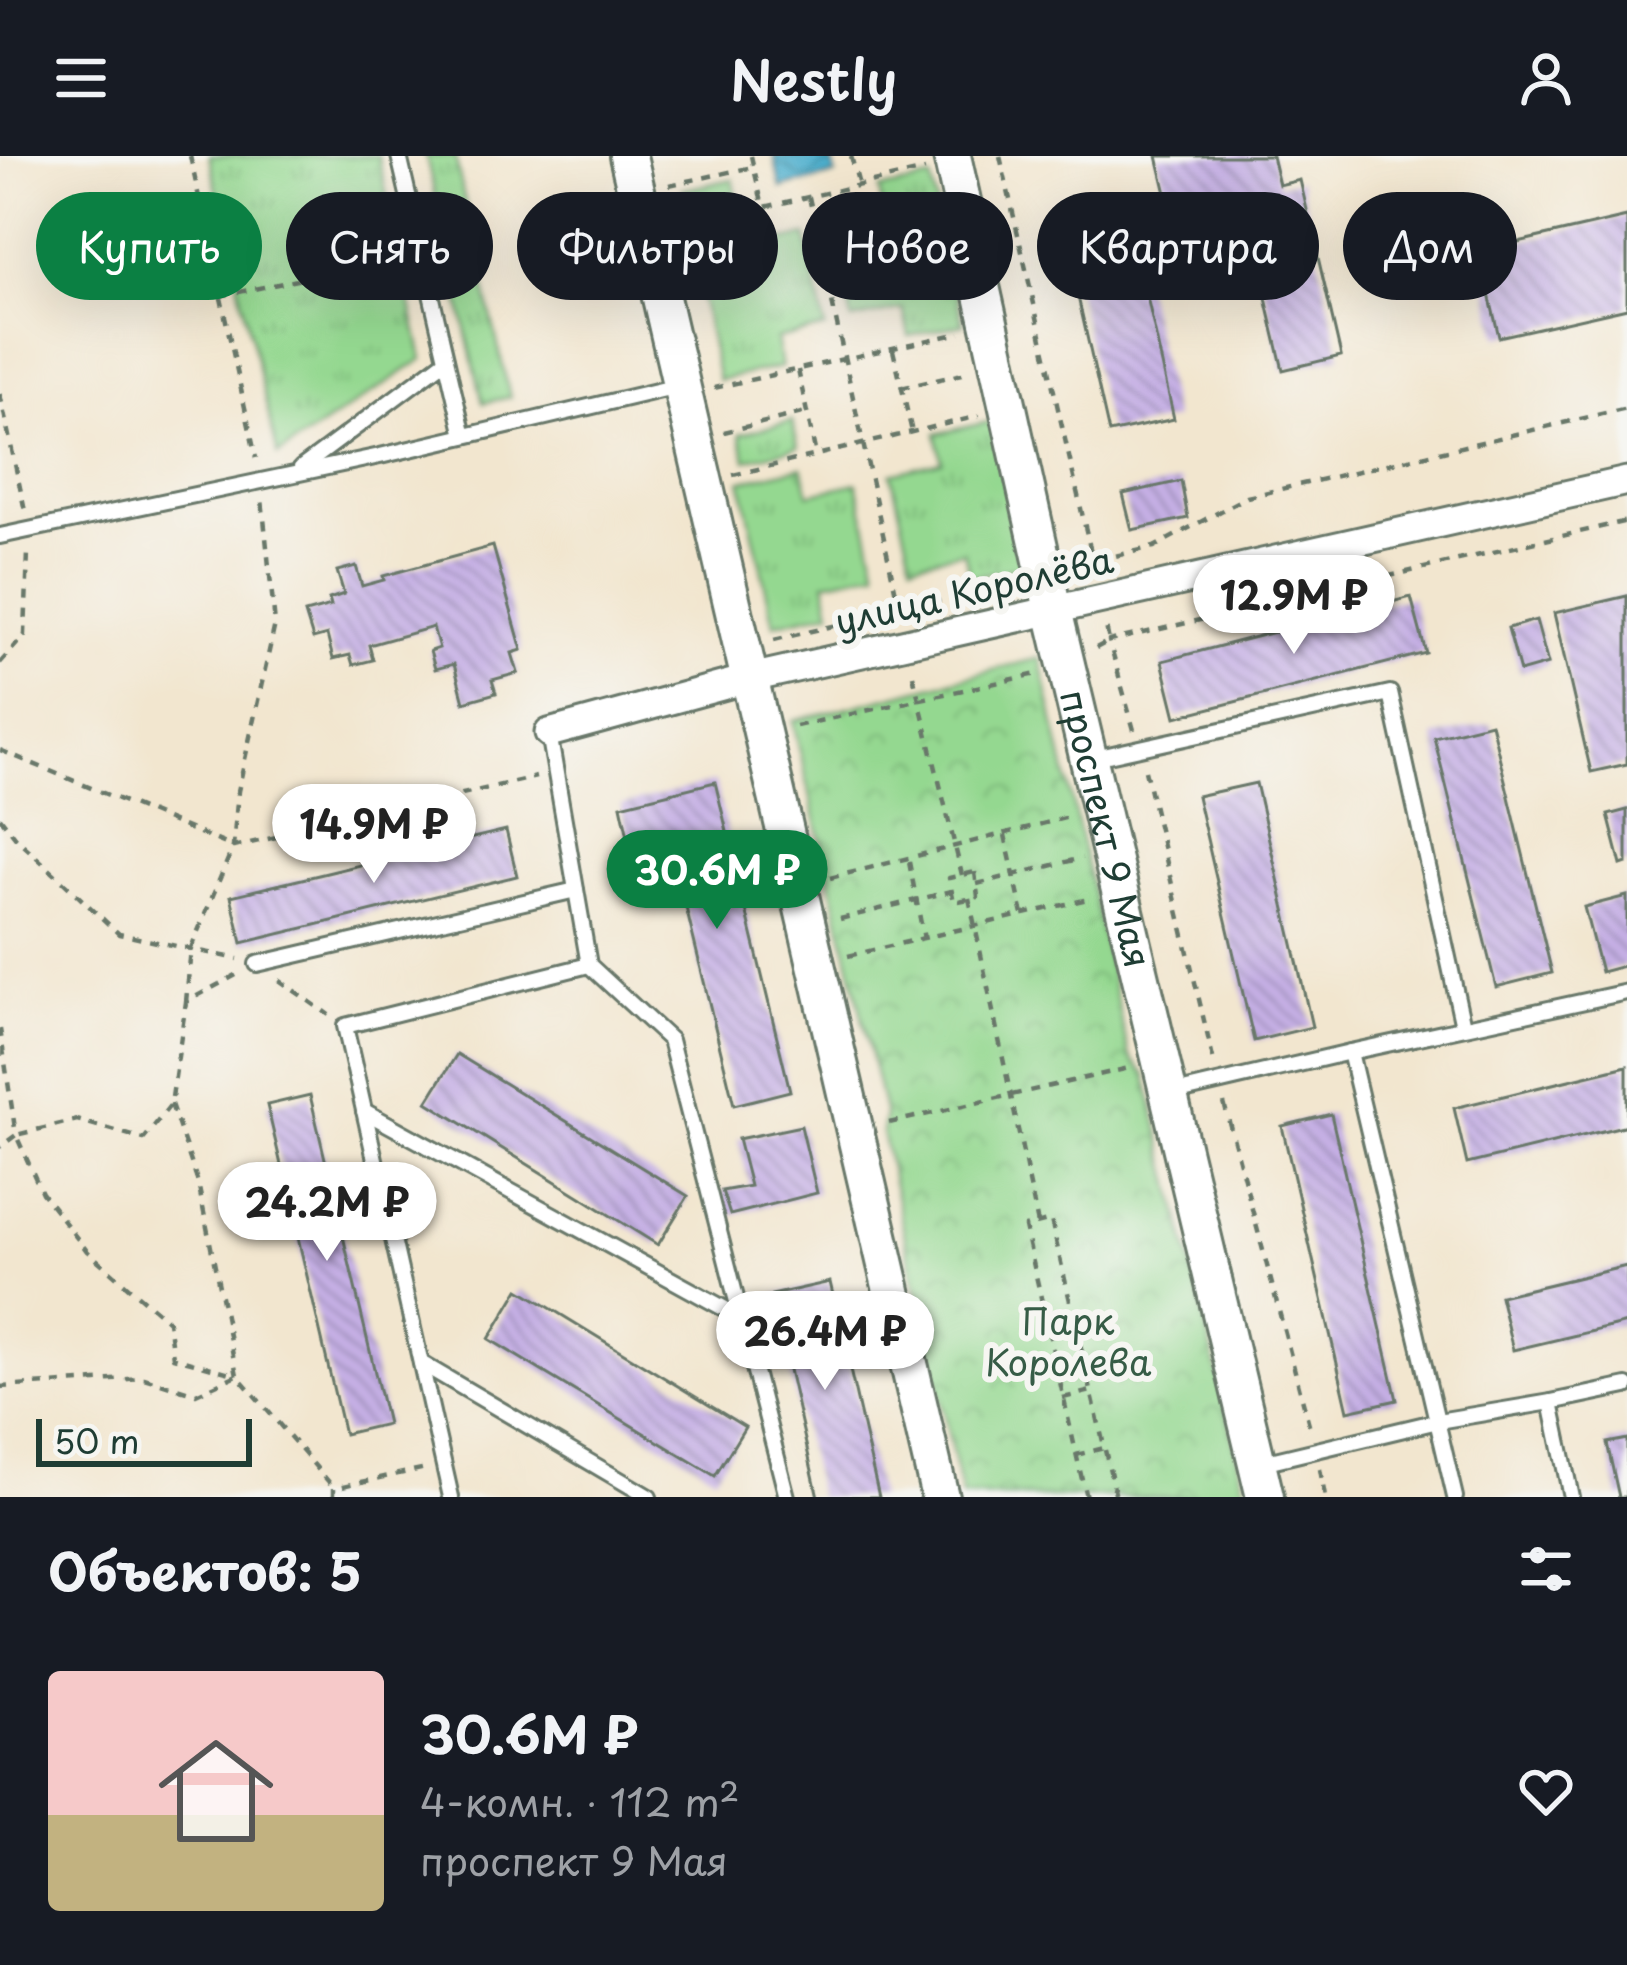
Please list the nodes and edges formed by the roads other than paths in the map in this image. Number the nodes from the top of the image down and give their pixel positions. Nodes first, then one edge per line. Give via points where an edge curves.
1 (399, 156) edge
2 (628, 156) edge
3 (945, 162) edge
4 (446, 360) junction
5 (696, 387) junction
6 (464, 436) junction
7 (294, 474) junction
8 (1627, 482) edge
9 (0, 536) edge
10 (1053, 610) junction
11 (751, 678) junction
12 (549, 733) joint
13 (1089, 759) junction
14 (576, 890) junction
15 (257, 964) road end
16 (590, 964) junction
17 (1627, 992) edge
18 (1463, 1026) junction
19 (1350, 1052) junction
20 (1167, 1094) junction
21 (364, 1111) junction
22 (739, 1316) junction
23 (421, 1363) junction
24 (1627, 1386) edge
25 (1551, 1402) junction
26 (1438, 1421) junction
27 (1262, 1480) edge
28 (451, 1497) edge
29 (649, 1497) edge
30 (787, 1497) edge
31 (940, 1497) edge
32 (1454, 1497) edge
33 (1571, 1497) edge

1 - 4 lane
2 - 5 street
3 - 10 street, проспект 9 Мая
4 - 6 lane
4 - 7 lane
5 - 6 lane
5 - 11 street
6 - 7 lane
7 - 9 lane
8 - 10 street, улица Королёва
10 - 11 street, улица Королёва
10 - 13 street, проспект 9 Мая
11 - 12 street, улица Королёва
11 - 31 street
12 - 14 lane
13 - 18 lane via 1390,692
13 - 20 street, проспект 9 Мая
14 - 15 lane
14 - 16 lane
16 - 21 lane via 345,1026
16 - 22 lane via 670,1040
17 - 18 lane
18 - 19 lane
19 - 20 lane
19 - 26 lane
20 - 27 street, проспект 9 Мая
21 - 22 lane
21 - 23 lane
22 - 30 lane
23 - 28 lane
23 - 29 lane
24 - 25 lane
25 - 26 lane
25 - 33 lane
26 - 27 lane via 1316,1450
26 - 32 lane

